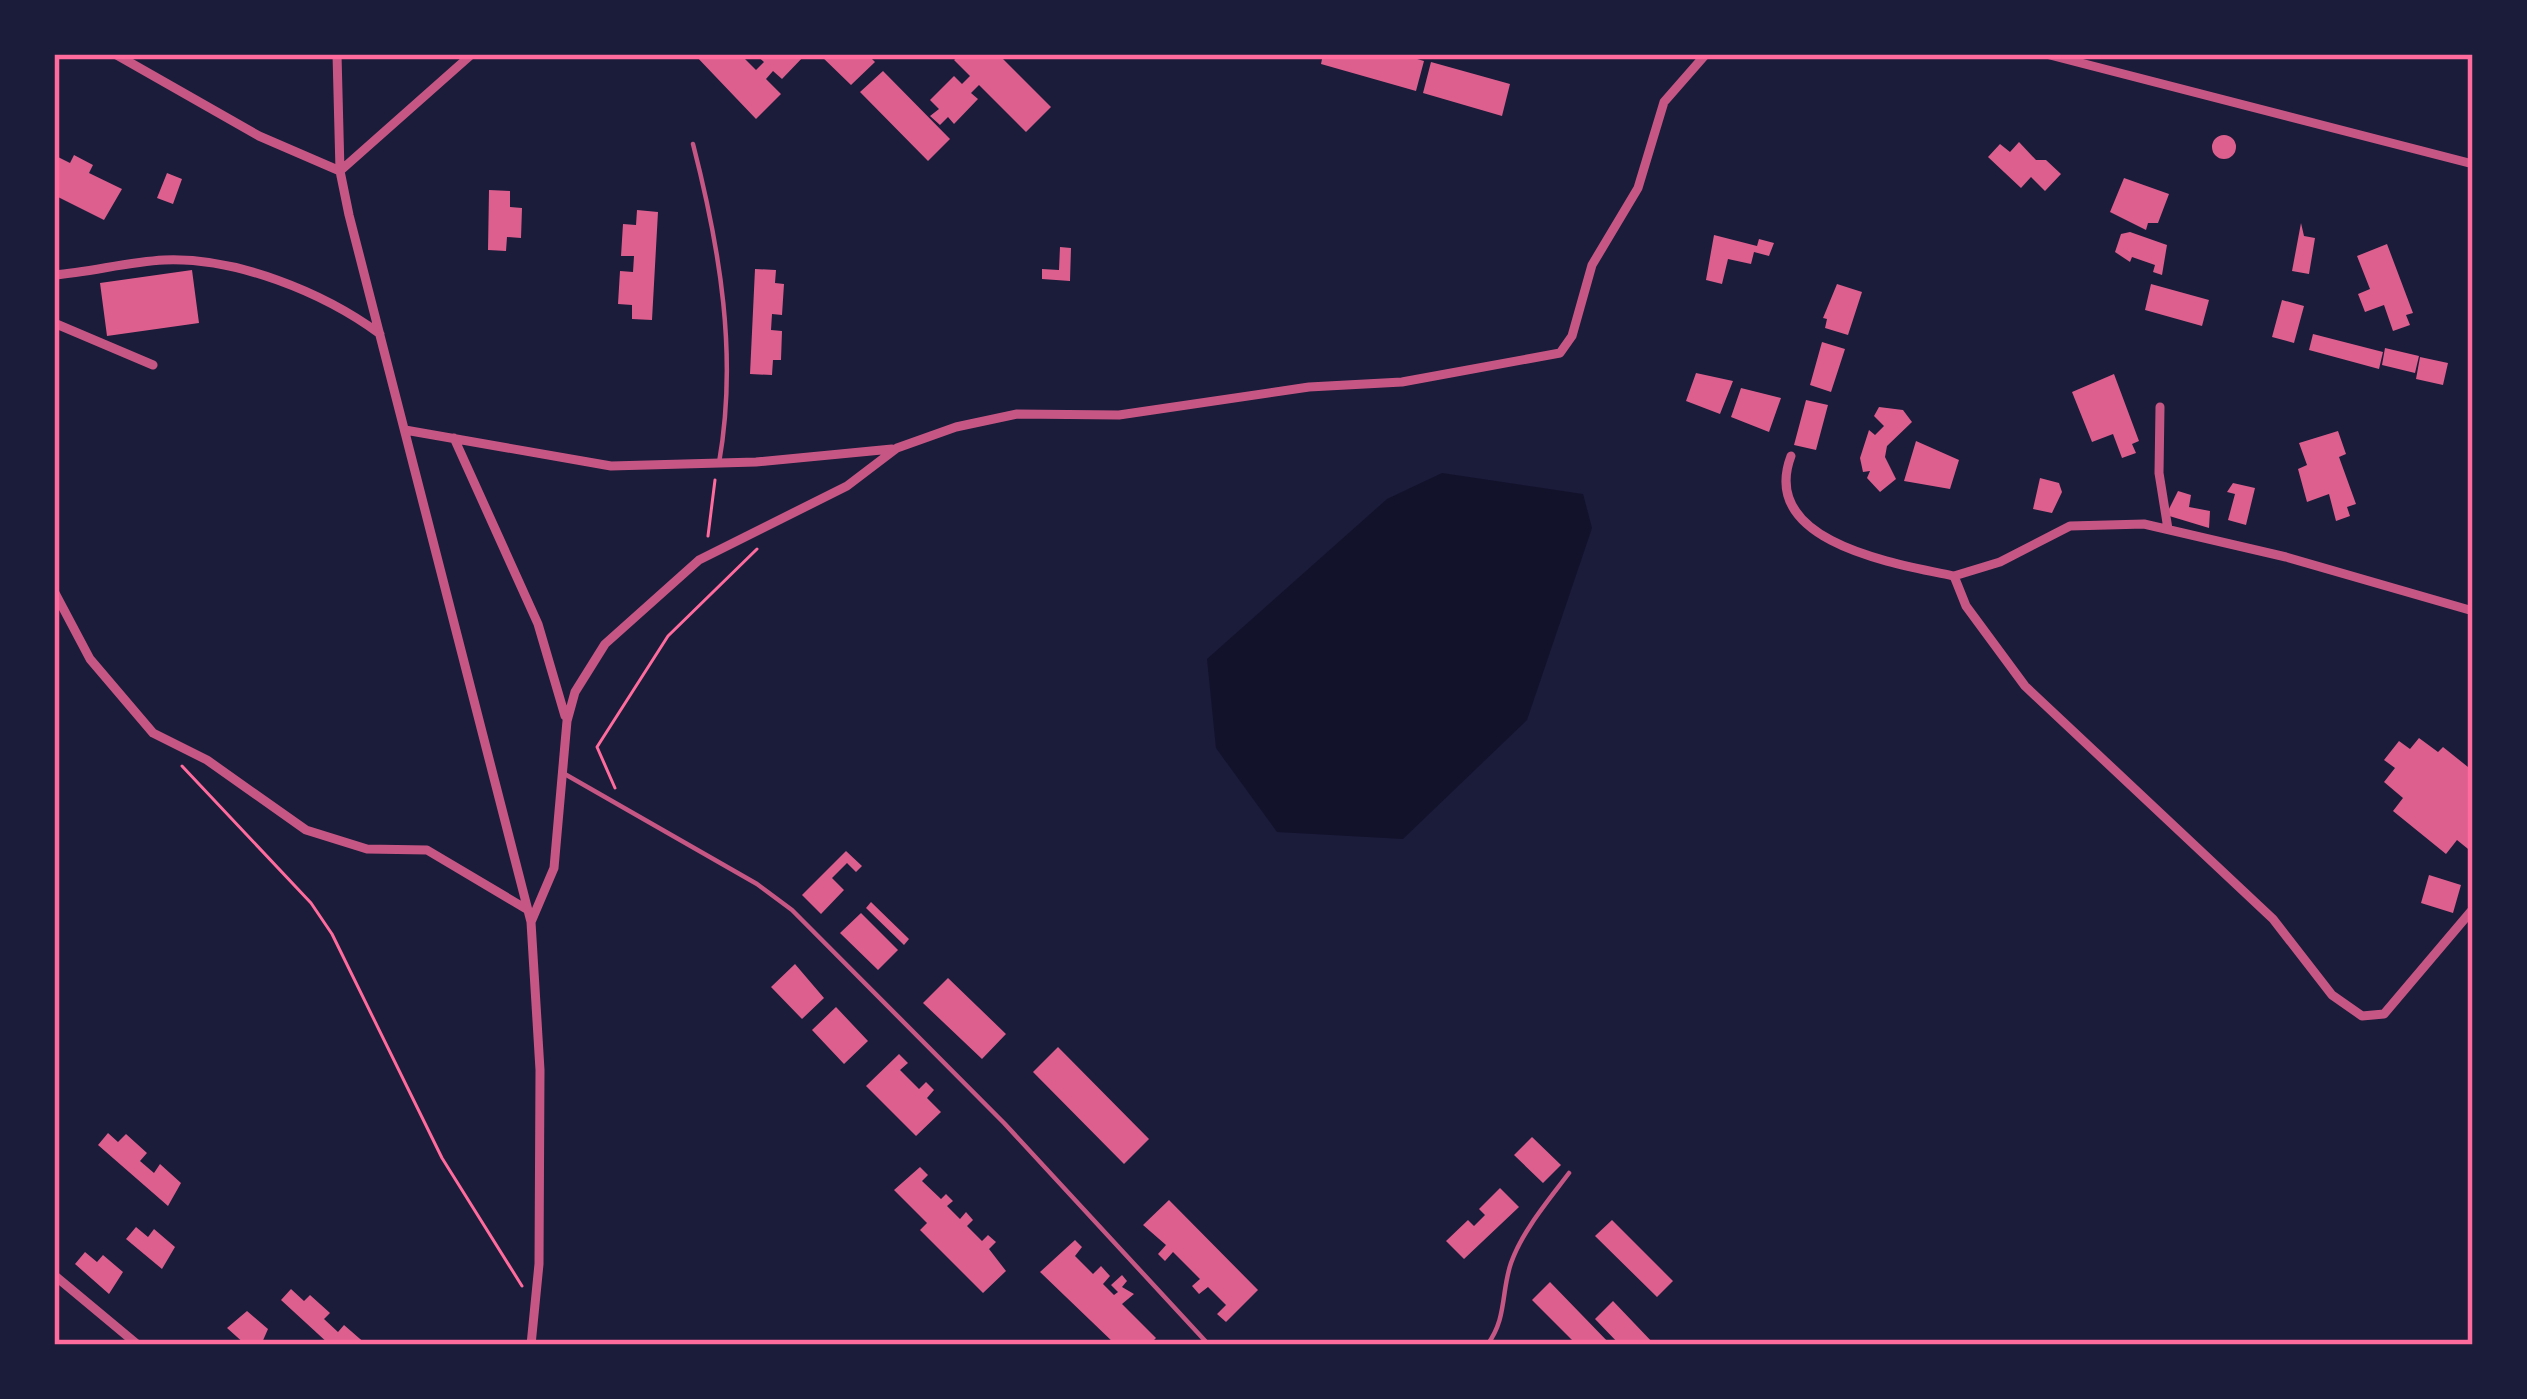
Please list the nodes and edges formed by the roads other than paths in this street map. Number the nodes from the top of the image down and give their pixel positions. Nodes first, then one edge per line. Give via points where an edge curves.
1 (115, 54) edge
2 (337, 54) edge
3 (472, 54) edge
4 (1706, 54) edge
5 (2046, 54) edge
6 (693, 144) dead end
7 (2473, 164) edge
8 (340, 171) junction
9 (54, 275) edge
10 (54, 323) edge
11 (380, 334) junction
12 (152, 365) dead end
13 (2160, 407) dead end
14 (405, 430) junction
15 (454, 438) junction
16 (897, 448) junction
17 (1792, 456) dead end
18 (719, 463) junction
19 (2168, 529) junction
20 (1954, 577) junction
21 (54, 591) edge
22 (2473, 611) edge
23 (567, 721) junction
24 (563, 773) junction
25 (2473, 909) edge
26 (528, 910) junction
27 (531, 922) junction
28 (1569, 1173) dead end
29 (54, 1275) edge
30 (138, 1345) edge
31 (531, 1345) edge
32 (1209, 1345) edge
33 (1487, 1345) edge

1 - 8 street via 259,136
2 - 8 street
3 - 8 street
4 - 16 street via 1664,102 1638,188 1592,266 1560,353 1402,382 1119,415 1017,414
5 - 7 street
6 - 18 lane via 727,339
8 - 11 street
9 - 11 street via 164,260 236,268 332,305
10 - 12 street
11 - 14 street
13 - 19 street
14 - 15 street
14 - 26 street
15 - 18 street via 611,466
15 - 23 street via 538,624
16 - 18 street
16 - 23 street via 847,486 699,560 605,644
17 - 20 street via 1788,501 1810,525 1880,560
19 - 20 street via 2070,526
19 - 22 street
20 - 25 street via 2025,686 2259,905 2327,991 2354,1012 2384,1014
21 - 26 street via 90,659 157,736 207,760 306,830 367,849 427,850
23 - 24 street
24 - 27 street via 554,868
24 - 32 lane via 792,910
26 - 27 street
27 - 31 street via 540,1070
28 - 33 lane via 1520,1244 1501,1324
29 - 30 street

